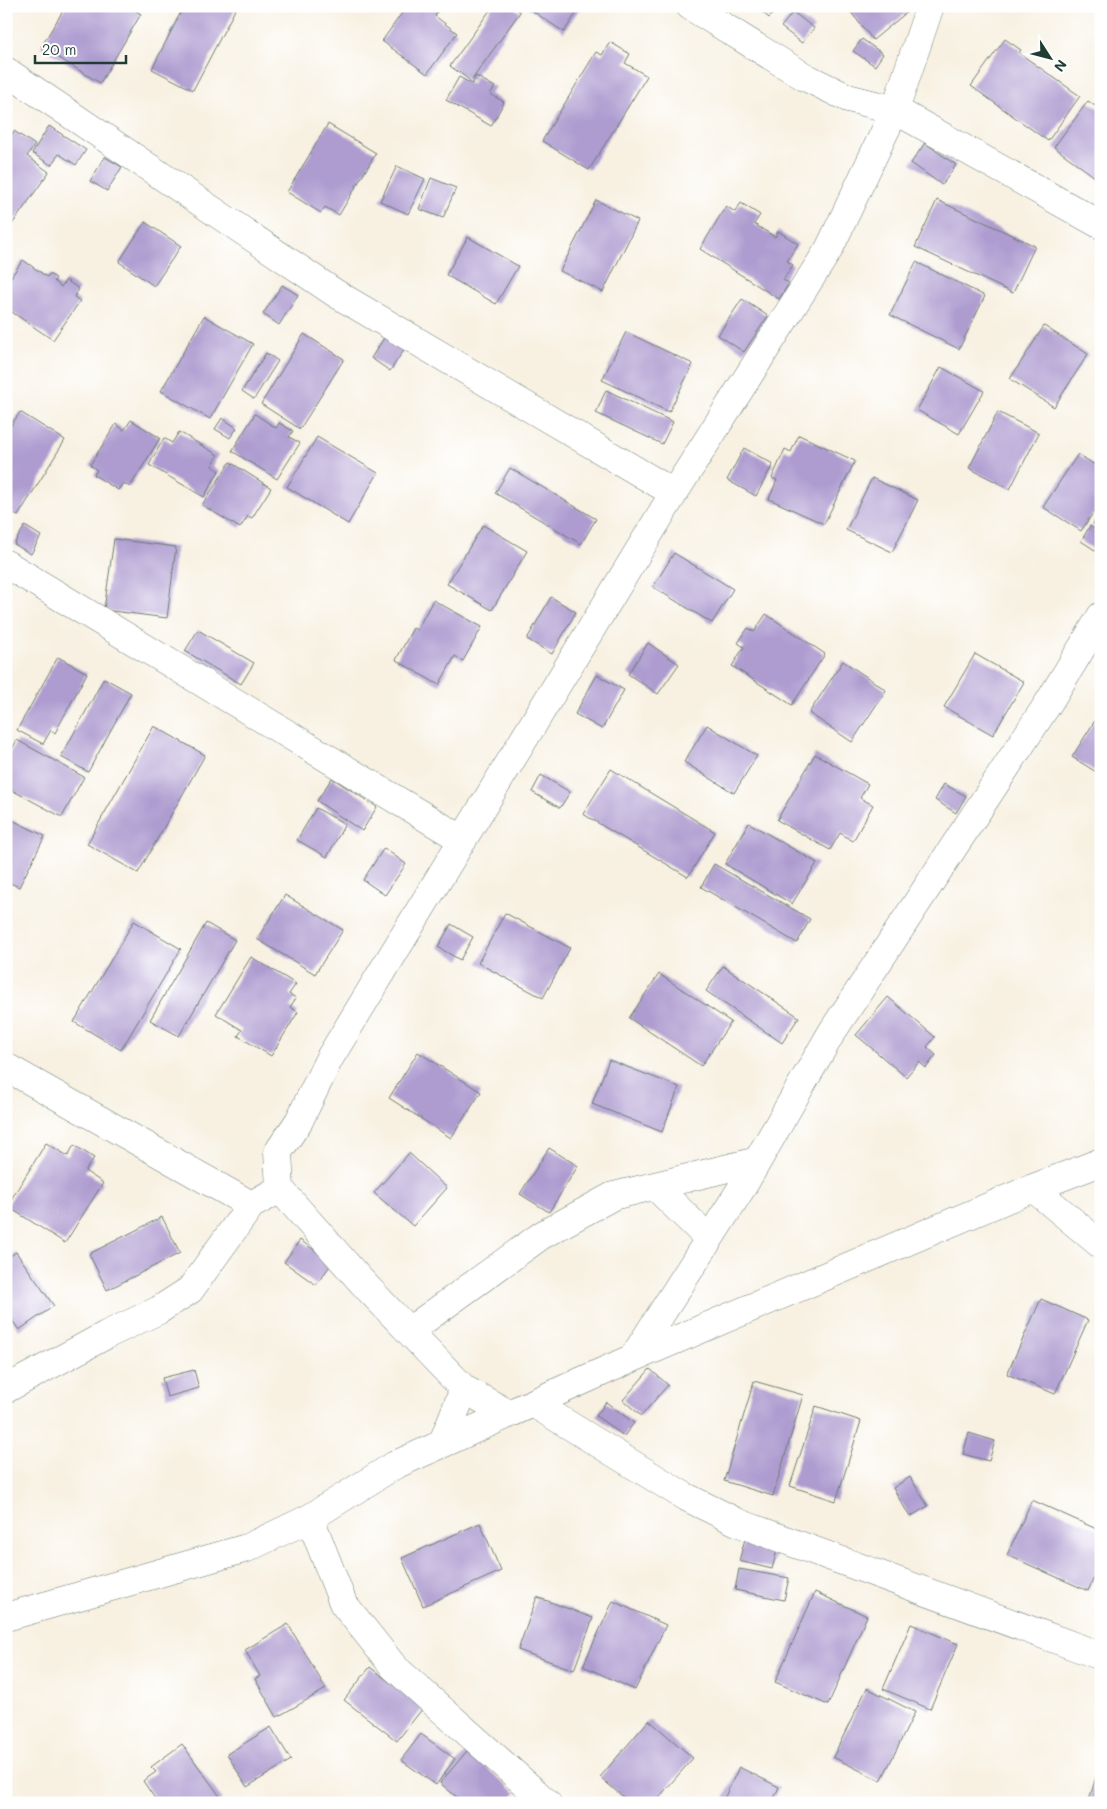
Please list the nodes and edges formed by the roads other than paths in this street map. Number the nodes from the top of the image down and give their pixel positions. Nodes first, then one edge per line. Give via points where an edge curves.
1 (690, 6) edge
2 (930, 6) edge
3 (6, 71) edge
4 (895, 110) junction
5 (1101, 225) edge
6 (674, 493) junction
7 (6, 564) edge
8 (1099, 622) edge
9 (463, 840) junction
10 (6, 1067) edge
11 (757, 1161) junction
12 (1101, 1162) edge
13 (655, 1186) junction
14 (1033, 1188) junction
15 (280, 1189) junction
16 (251, 1205) junction
17 (709, 1240) junction
18 (1101, 1245) edge
19 (409, 1331) junction
20 (633, 1358) junction
21 (464, 1389) junction
22 (6, 1390) edge
23 (521, 1408) junction
24 (442, 1444) junction
25 (310, 1518) junction
26 (6, 1617) edge
27 (1101, 1656) edge
28 (547, 1803) edge

1 - 4 street via 805,77 848,98
2 - 4 street
3 - 6 street via 335,293
4 - 5 street
4 - 6 street via 829,249
6 - 9 street
7 - 9 street
8 - 11 street via 832,1032
9 - 15 street via 329,1059 299,1121 278,1152
10 - 16 street
11 - 13 street
11 - 17 street
12 - 14 street
13 - 17 street
13 - 19 street via 613,1196 542,1235
14 - 18 street
14 - 20 street
15 - 16 street
15 - 19 street
16 - 22 street via 190,1290 159,1310
17 - 20 street
19 - 21 street
20 - 23 street
21 - 23 street
21 - 24 street
23 - 24 street
23 - 27 street via 739,1523
24 - 25 street via 395,1465
25 - 26 street via 248,1548
25 - 28 street via 344,1603 394,1667

